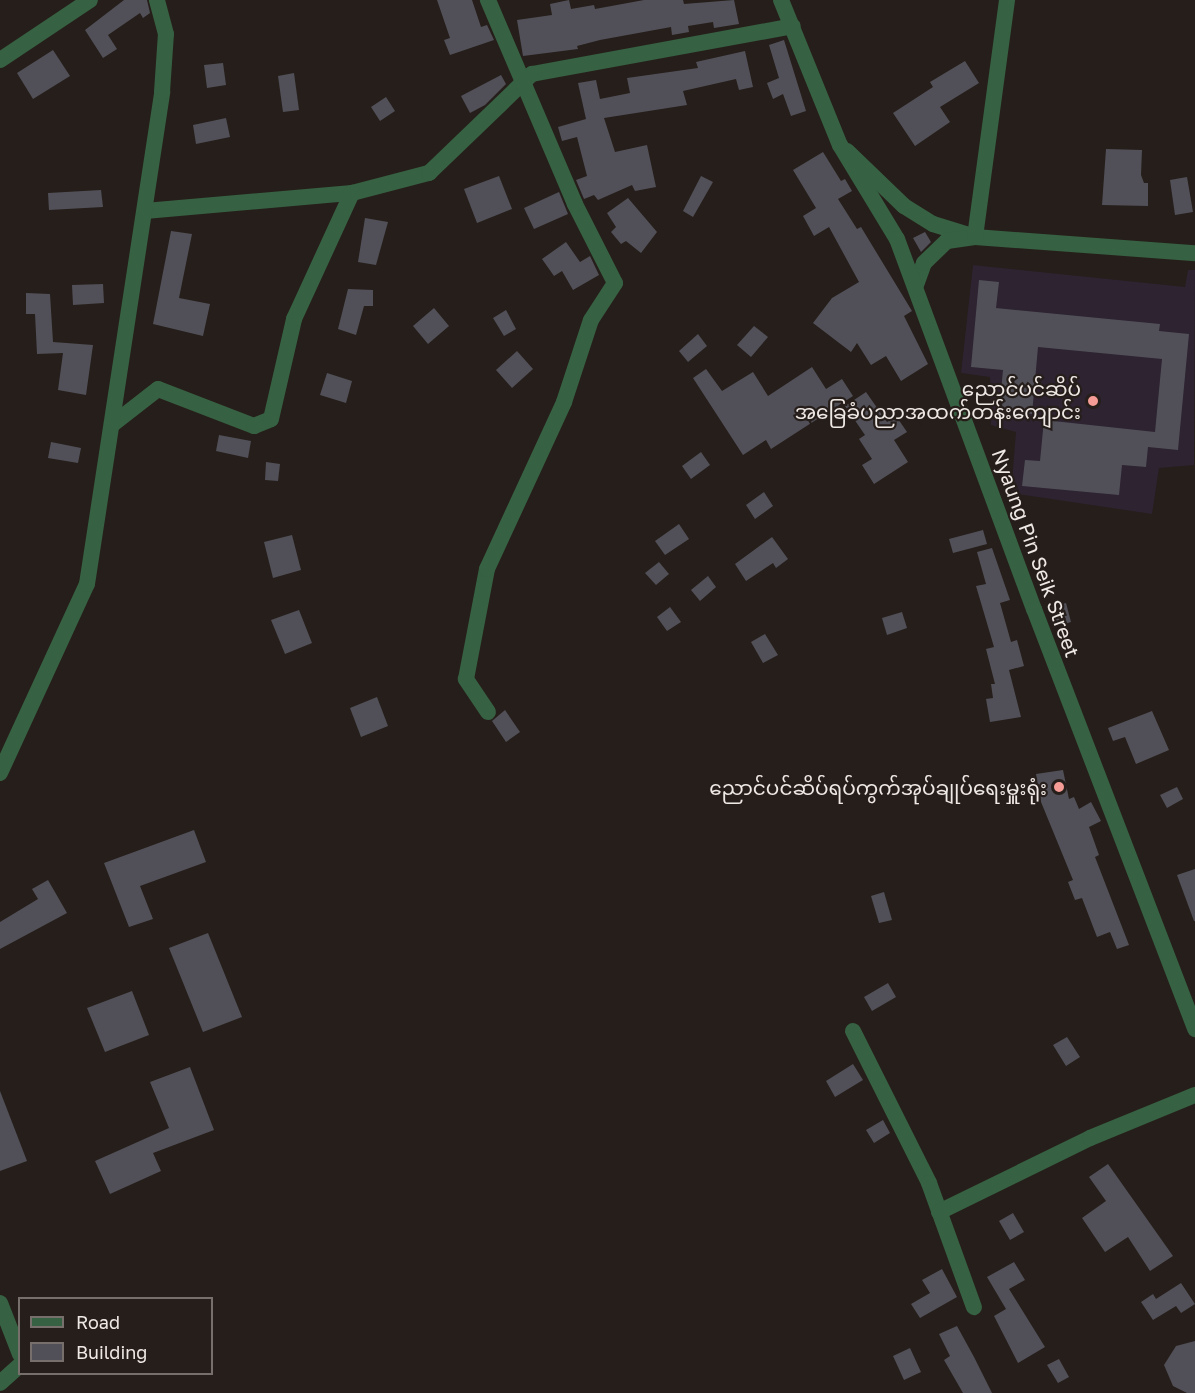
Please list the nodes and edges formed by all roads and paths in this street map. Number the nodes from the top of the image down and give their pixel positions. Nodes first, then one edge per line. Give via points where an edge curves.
1 (90, 0) edge
2 (157, 0) edge
3 (488, 0) edge
4 (781, 0) edge
5 (1007, 0) edge
6 (792, 26) junction
7 (0, 60) edge
8 (522, 85) junction
9 (840, 145) junction
10 (352, 193) junction
11 (145, 212) junction
12 (975, 237) junction
13 (1195, 253) edge
14 (915, 285) junction
15 (113, 424) junction
16 (488, 712) dead end
17 (0, 773) edge
18 (1195, 1029) edge
19 (853, 1031) dead end
20 (1195, 1095) edge
21 (939, 1212) junction
22 (0, 1303) edge
23 (974, 1307) dead end
24 (18, 1349) edge
25 (18, 1367) edge
26 (0, 1383) edge

1 - 7 street
2 - 11 street via 166,34
3 - 8 street
4 - 6 street, Nyaung Pin Seik Street
5 - 12 street
6 - 8 street via 532,74
6 - 9 street, Nyaung Pin Seik Street
8 - 10 street via 429,173
8 - 16 street via 615,283 591,321 564,402 486,568 466,679
9 - 12 street via 904,206 933,224
9 - 14 street, Nyaung Pin Seik Street via 897,239
10 - 11 street
10 - 15 street via 294,319 271,419 254,426 158,388
11 - 15 street
12 - 13 street
12 - 14 street via 947,241 924,263
14 - 18 street, Nyaung Pin Seik Street
15 - 17 street via 87,584
19 - 21 street
20 - 21 street via 1090,1137
21 - 23 street
22 - 24 street
25 - 26 street

